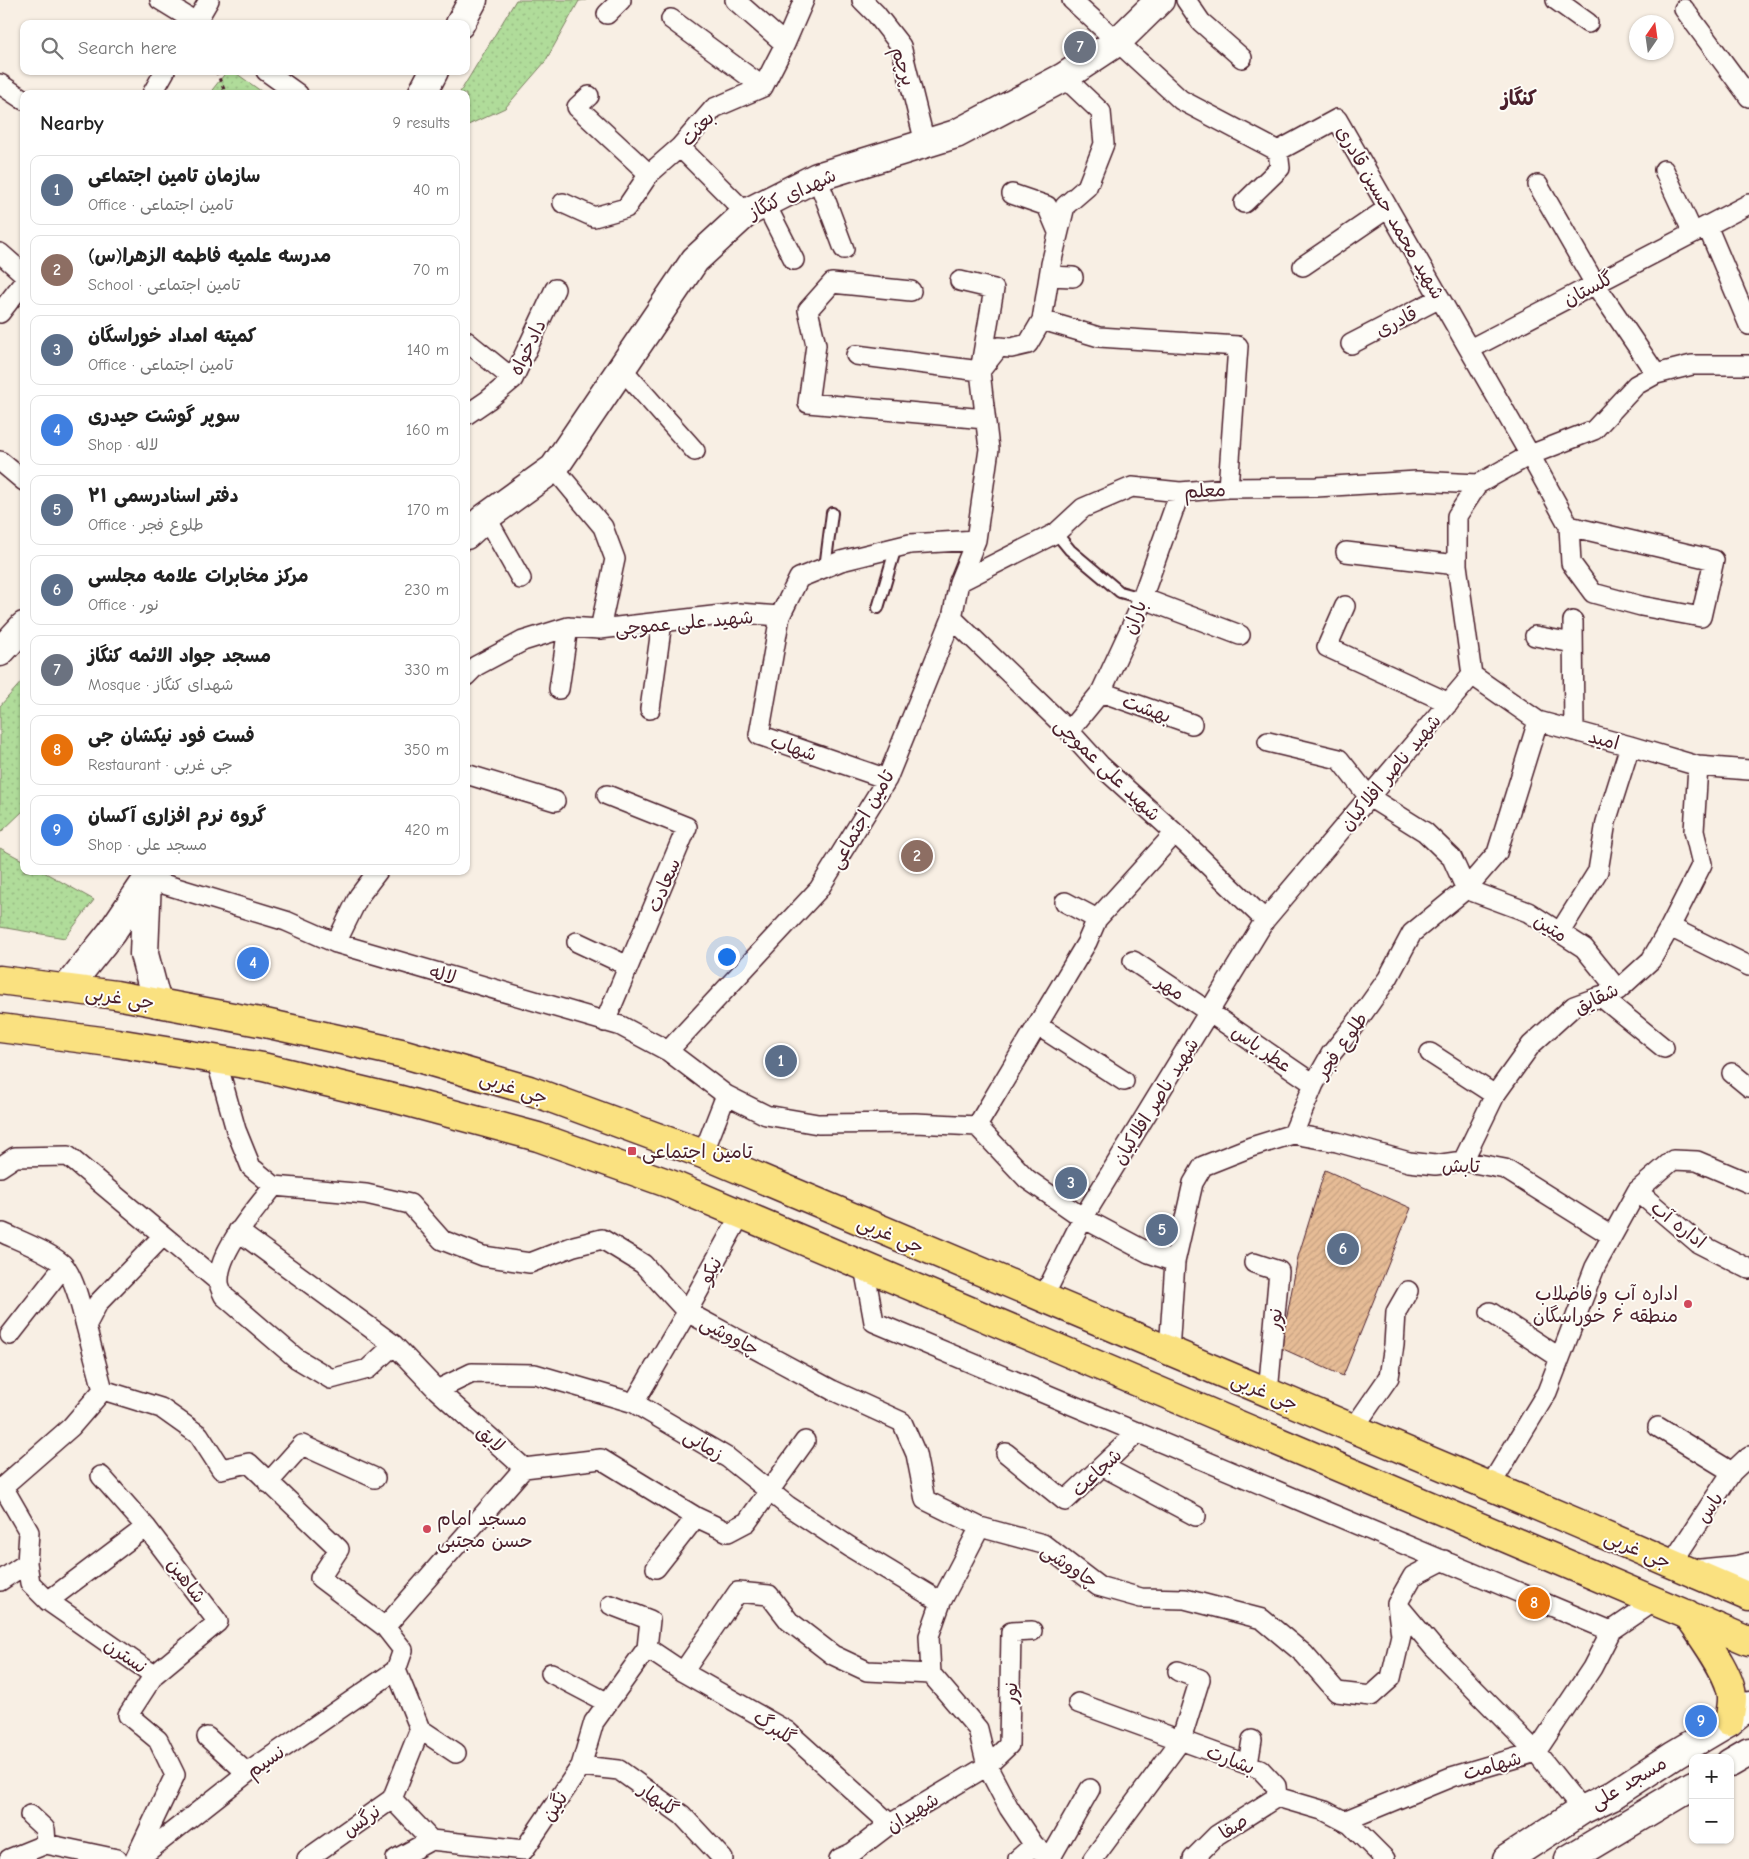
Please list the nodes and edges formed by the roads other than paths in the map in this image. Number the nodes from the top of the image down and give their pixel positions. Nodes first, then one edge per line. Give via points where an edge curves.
1 (160, 0) edge
2 (209, 0) edge
3 (621, 0) edge
4 (735, 0) edge
5 (804, 0) edge
6 (862, 0) edge
7 (1072, 0) edge
8 (1160, 0) edge
9 (1186, 0) edge
10 (1556, 0) edge
11 (1684, 9) dead end
12 (607, 14) dead end
13 (671, 19) dead end
14 (192, 20) edge
15 (199, 20) edge
16 (1588, 23) dead end
17 (1117, 42) junction
18 (785, 44) junction
19 (1242, 58) dead end
20 (163, 75) edge
21 (272, 75) edge
22 (432, 75) edge
23 (1064, 77) junction
24 (0, 84) edge
25 (763, 87) junction
26 (154, 90) edge
27 (292, 90) edge
28 (424, 90) edge
29 (589, 96) dead end
30 (20, 97) edge
31 (1749, 97) edge
32 (925, 143) junction
33 (680, 147) junction
34 (1278, 151) junction
35 (1664, 170) dead end
36 (649, 174) junction
37 (817, 177) junction
38 (1538, 185) dead end
39 (1012, 194) dead end
40 (563, 203) dead end
41 (1244, 204) dead end
42 (1749, 204) edge
43 (755, 208) junction
44 (1388, 208) junction
45 (1700, 230) junction
46 (1058, 232) junction
47 (844, 249) dead end
48 (0, 253) edge
49 (794, 260) dead end
50 (1303, 266) dead end
51 (20, 270) edge
52 (1049, 276) junction
53 (1073, 277) dead end
54 (960, 281) dead end
55 (1595, 284) junction
56 (20, 287) edge
57 (555, 289) dead end
58 (911, 291) dead end
59 (1440, 298) junction
60 (0, 313) edge
61 (1042, 320) junction
62 (1749, 325) edge
63 (470, 344) edge
64 (1351, 344) dead end
65 (1470, 349) junction
66 (856, 355) dead end
67 (1749, 365) edge
68 (622, 369) junction
69 (980, 371) junction
70 (1656, 374) junction
71 (513, 379) junction
72 (470, 412) edge
73 (985, 419) junction
74 (695, 451) dead end
75 (1530, 455) junction
76 (0, 461) edge
77 (554, 468) junction
78 (20, 478) edge
79 (1478, 484) junction
80 (1228, 488) junction
81 (1180, 492) junction
82 (832, 513) dead end
83 (476, 526) edge
84 (1569, 526) junction
85 (1056, 533) junction
86 (976, 540) junction
87 (896, 547) junction
88 (1346, 552) dead end
89 (1457, 565) junction
90 (825, 568) junction
91 (521, 579) dead end
92 (959, 582) junction
93 (1142, 598) junction
94 (1345, 606) dead end
95 (878, 608) dead end
96 (780, 616) junction
97 (952, 618) junction
98 (1573, 621) dead end
99 (662, 622) junction
100 (568, 627) junction
101 (600, 629) junction
102 (20, 630) edge
103 (1240, 635) dead end
104 (1535, 636) dead end
105 (1573, 643) junction
106 (0, 652) edge
107 (470, 672) edge
108 (1472, 675) junction
109 (559, 689) dead end
110 (1101, 692) junction
111 (1449, 703) junction
112 (650, 709) dead end
113 (1538, 721) junction
114 (1192, 724) dead end
115 (1069, 731) junction
116 (1574, 731) junction
117 (1268, 742) dead end
118 (1630, 746) junction
119 (1698, 766) junction
120 (1749, 770) edge
121 (470, 775) edge
122 (886, 779) junction
123 (607, 795) dead end
124 (1369, 797) junction
125 (555, 801) dead end
126 (1175, 833) junction
127 (150, 875) edge
128 (375, 875) edge
129 (1466, 890) junction
130 (1064, 902) dead end
131 (1097, 919) junction
132 (1266, 920) junction
133 (1670, 927) junction
134 (1560, 932) junction
135 (577, 942) dead end
136 (336, 943) junction
137 (1133, 962) dead end
138 (628, 966) junction
139 (1749, 966) edge
140 (0, 980) edge
141 (66, 989) junction
142 (1618, 990) junction
143 (1600, 996) junction
144 (157, 1003) junction
145 (1209, 1012) junction
146 (605, 1022) junction
147 (1037, 1025) junction
148 (0, 1028) edge
149 (1664, 1048) dead end
150 (668, 1051) junction
151 (1430, 1053) dead end
152 (216, 1059) junction
153 (1732, 1072) dead end
154 (1124, 1081) dead end
155 (1314, 1084) junction
156 (1749, 1087) edge
157 (726, 1095) junction
158 (1495, 1095) junction
159 (977, 1126) junction
160 (1293, 1134) junction
161 (703, 1154) junction
162 (1463, 1161) junction
163 (0, 1167) edge
164 (1749, 1183) edge
165 (274, 1186) junction
166 (1637, 1191) junction
167 (741, 1214) junction
168 (1083, 1218) junction
169 (238, 1231) junction
170 (3, 1233) dead end
171 (164, 1236) junction
172 (1612, 1236) junction
173 (1176, 1262) junction
174 (1254, 1264) dead end
175 (64, 1266) junction
176 (864, 1267) junction
177 (1749, 1269) edge
178 (219, 1282) junction
179 (1408, 1291) dead end
180 (1043, 1298) junction
181 (687, 1312) junction
182 (1490, 1312) dead end
183 (86, 1326) junction
184 (10, 1335) dead end
185 (394, 1345) junction
186 (1169, 1351) junction
187 (1560, 1358) junction
188 (103, 1390) junction
189 (437, 1390) junction
190 (1268, 1393) junction
191 (634, 1403) junction
192 (1658, 1427) dead end
193 (1353, 1429) junction
194 (1138, 1432) junction
195 (806, 1440) dead end
196 (1006, 1453) dead end
197 (1749, 1456) edge
198 (1102, 1466) junction
199 (524, 1468) junction
200 (1732, 1472) junction
201 (101, 1476) dead end
202 (375, 1478) dead end
203 (268, 1482) junction
204 (1490, 1486) junction
205 (1, 1488) edge
206 (770, 1491) junction
207 (1196, 1516) dead end
208 (696, 1517) junction
209 (146, 1527) junction
210 (980, 1527) junction
211 (1444, 1560) junction
212 (27, 1563) junction
213 (1749, 1567) edge
214 (656, 1568) dead end
215 (1684, 1569) junction
216 (0, 1581) edge
217 (1749, 1597) edge
218 (48, 1601) junction
219 (1655, 1601) junction
220 (941, 1602) junction
221 (1397, 1604) junction
222 (611, 1605) dead end
223 (1687, 1614) junction
224 (385, 1627) junction
225 (1032, 1631) dead end
226 (1611, 1631) junction
227 (1749, 1641) edge
228 (647, 1648) junction
229 (396, 1670) junction
230 (1178, 1671) dead end
231 (682, 1672) junction
232 (552, 1673) dead end
233 (931, 1674) junction
234 (154, 1675) junction
235 (608, 1703) junction
236 (1078, 1703) dead end
237 (1739, 1714) edge
238 (420, 1729) junction
239 (207, 1737) dead end
240 (1181, 1740) junction
241 (1252, 1740) dead end
242 (1536, 1752) junction
243 (1749, 1752) edge
244 (456, 1753) dead end
245 (1734, 1761) edge
246 (1248, 1764) junction
247 (581, 1766) junction
248 (987, 1766) junction
249 (247, 1773) junction
250 (1689, 1787) edge
251 (1090, 1789) dead end
252 (1277, 1797) junction
253 (392, 1799) junction
254 (1582, 1810) junction
255 (30, 1815) dead end
256 (1344, 1821) junction
257 (890, 1824) junction
258 (431, 1840) junction
259 (46, 1844) junction
260 (1034, 1846) junction
261 (527, 1855) edge
262 (9, 1859) edge
263 (116, 1859) edge
264 (137, 1859) edge
265 (307, 1859) edge
266 (396, 1859) edge
267 (723, 1859) edge
268 (838, 1859) edge
269 (1018, 1859) edge
270 (1050, 1859) edge
271 (1092, 1859) edge
272 (1193, 1859) edge
273 (1385, 1859) edge
274 (1507, 1859) edge
275 (1569, 1859) edge

1 - 14 street
2 - 15 street
3 - 12 street
4 - 18 street
5 - 18 street
6 - 32 street, پرچم via 901,46
7 - 17 street
8 - 17 street, شهدای کنگاز
9 - 19 street via 1201,22
10 - 16 street
11 - 31 street
13 - 25 street
17 - 23 street, شهدای کنگاز
17 - 34 street via 1181,100
18 - 25 street
20 - 26 street
21 - 27 street
22 - 28 street
23 - 32 street, شهدای کنگاز via 956,134
23 - 46 street via 1101,112 1104,144 1087,187 1065,206
24 - 30 street
25 - 33 street, بعثت via 714,108
29 - 36 street via 577,107
32 - 37 street, شهدای کنگاز
33 - 36 street, بعثت
33 - 43 street
34 - 41 street via 1280,168
34 - 44 street, شهید محمد حسین قادری via 1337,119
35 - 45 street
36 - 40 street, بعثت via 626,208 594,217
37 - 43 street, شهدای کنگاز
37 - 47 street
38 - 55 street
39 - 46 street via 1047,206
42 - 45 street, گلستان
43 - 49 street
43 - 68 street, شهدای کنگاز via 695,260
44 - 50 street
44 - 59 street, شهید محمد حسین قادری
45 - 55 street, گلستان
45 - 62 street
46 - 52 street
48 - 51 street
52 - 53 street
52 - 61 street
54 - 69 street, تامین اجتماعی via 994,289
55 - 65 street, گلستان
55 - 70 street
56 - 60 street
57 - 71 street, دادخواه
58 - 73 street via 832,283 808,310 816,345 808,403
59 - 64 street, قادری
59 - 65 street, شهید محمد حسین قادری
61 - 69 street via 1028,344 998,347
61 - 80 street via 1099,337 1238,346
63 - 71 street
65 - 75 street, شهید محمد حسین قادری
66 - 69 street
67 - 70 street via 1692,365
68 - 74 street
68 - 77 street, شهدای کنگاز
69 - 73 street, تامین اجتماعی
70 - 75 street via 1636,385 1594,430
71 - 72 street, دادخواه
73 - 86 street, تامین اجتماعی via 989,450
75 - 79 street
75 - 84 street, شهید محمد حسین قادری
76 - 78 street
77 - 83 street, شهدای کنگاز
77 - 101 street via 603,527 615,559
79 - 80 street, معلم via 1417,481
79 - 89 street via 1457,516
80 - 81 street, معلم
81 - 85 street, معلم via 1132,487 1083,508
81 - 93 street, باران
82 - 90 lane
83 - 91 street
84 - 84 street via 1571,563 1593,593 1701,617 1714,560
85 - 92 street, معلم
85 - 93 lane via 1070,550 1120,592
86 - 87 street, شهید علی عموچی
86 - 92 street, تامین اجتماعی
87 - 90 street, شهید علی عموچی via 841,560
87 - 95 lane
88 - 89 street
89 - 108 street
90 - 96 street, شهید علی عموچی via 799,578
92 - 97 street, تامین اجتماعی
93 - 103 street
93 - 110 street, باران
94 - 111 street via 1327,648
96 - 99 street, شهید علی عموچی via 739,613
96 - 122 street, شهاب via 759,735
97 - 115 street, شهید علی عموچی
97 - 122 street, تامین اجتماعی
98 - 105 street
99 - 101 street, شهید علی عموچی
99 - 112 street
100 - 101 street, شهید علی عموچی
100 - 107 street, شهید علی عموچی via 522,641
100 - 109 street
102 - 106 street
104 - 105 street
105 - 116 street
108 - 111 street, شهید ناصر افلاکیان
108 - 113 street, امید
110 - 114 street, بهشت
110 - 115 street, باران
111 - 124 street, شهید ناصر افلاکیان
113 - 116 street, امید
113 - 129 street, طلوع فجر via 1497,853
115 - 126 street, شهید علی عموچی via 1100,765
116 - 118 street, امید
117 - 124 street via 1339,760
118 - 119 street, امید
118 - 134 street via 1606,822 1598,871
119 - 120 street, امید
119 - 133 street, شقایق via 1694,831 1702,864
121 - 125 street
122 - 150 street, تامین اجتماعی via 820,888
123 - 138 street, سعادت via 687,826
124 - 129 street via 1425,832 1452,858
124 - 132 street, شهید ناصر افلاکیان
126 - 131 street
126 - 132 street, شهید علی عموچی
127 - 136 street, لاله via 286,921
127 - 141 street via 111,933
127 - 144 street via 144,954
128 - 136 street via 359,896
129 - 134 street, متین via 1528,912
129 - 155 street, طلوع فجر via 1412,932 1388,978 1331,1054
130 - 131 street
131 - 147 street via 1087,942
132 - 145 street, شهید ناصر افلاکیان
133 - 139 street
133 - 142 street, شقایق via 1652,960
134 - 142 street, متین via 1584,948
135 - 138 street
136 - 146 street, لاله
137 - 145 street, مهر
138 - 146 street, سعادت
140 - 141 main road, جی غربی
141 - 144 main road, جی غربی
142 - 143 street, شقایق
143 - 149 street
143 - 158 street, شقایق via 1574,1006 1532,1045
144 - 161 main road, جی غربی via 400,1053 529,1090
145 - 155 street, عطر یاس
145 - 168 street, شهید ناصر افلاکیان
146 - 150 street, لاله via 622,1026
147 - 154 street
147 - 159 street
148 - 152 main road
150 - 157 street, لاله
151 - 158 street
152 - 165 street via 236,1130 251,1167
152 - 167 main road via 397,1099 538,1137 670,1184
153 - 156 street
155 - 160 street, طلوع فجر
157 - 159 street via 766,1115 818,1124
157 - 161 street
158 - 162 street, شقایق
159 - 168 street via 1027,1179
160 - 162 street, تابش via 1337,1142 1409,1162 1435,1165
160 - 173 street via 1203,1166 1193,1183
161 - 180 main road, جی غربی
162 - 172 street, تابش via 1506,1169
163 - 171 street via 14,1156 68,1156
164 - 166 street via 1697,1160 1674,1160
165 - 169 street
165 - 181 street via 366,1194 410,1204 442,1240 483,1256 530,1264 574,1246 602,1239 643,1264
166 - 172 street
166 - 177 street, اداره آب via 1698,1243
167 - 176 main road
167 - 181 street, نیکو
168 - 173 street via 1149,1253
168 - 180 street, شهید ناصر افلاکیان
169 - 178 street via 221,1266
169 - 185 street, لایق
170 - 175 street via 39,1248
171 - 178 street
171 - 183 street via 98,1303
172 - 187 street via 1595,1267
173 - 186 street
174 - 190 street, نور via 1279,1270
175 - 183 street
175 - 184 street
176 - 194 street via 874,1322
176 - 219 main road
178 - 185 street via 224,1296 259,1327 296,1358 331,1378 368,1369
179 - 193 street via 1396,1312 1389,1377
180 - 186 main road, جی غربی
181 - 191 street, نیکو
181 - 210 street, چاووشی via 832,1390 902,1422 916,1454 925,1500
182 - 187 street
183 - 188 street
185 - 189 street, لایق
186 - 190 main road, جی غربی
187 - 204 street via 1547,1392
188 - 203 street via 161,1408 199,1435 221,1469 249,1463
188 - 205 street via 71,1427
189 - 191 street, زمانی via 472,1373 535,1374
189 - 199 street, لایق
190 - 193 main road, جی غربی
191 - 206 street, زمانی via 728,1458
192 - 200 street, یاس
193 - 204 main road, جی غربی
194 - 198 street, شجاعت
194 - 211 street
195 - 206 street
196 - 198 street, شجاعت via 1065,1500
197 - 200 street
198 - 207 street
199 - 208 street via 601,1460
199 - 224 street
200 - 215 street, یاس
201 - 209 street, شاهین
202 - 203 street via 302,1445
203 - 224 street via 339,1550 320,1578
204 - 215 main road, جی غربی
205 - 212 street, نسترن via 28,1532
206 - 208 street via 747,1522 728,1532
206 - 220 street, زمانی via 850,1547
208 - 214 street
209 - 218 street
209 - 234 street, شاهین via 218,1622
210 - 220 street
210 - 221 street, چاووشی via 1043,1544 1098,1586 1141,1598 1185,1599 1262,1619 1304,1654 1337,1692 1371,1696 1391,1678 1401,1635
211 - 221 street via 1413,1576
211 - 226 street
212 - 216 street
212 - 218 street, نسترن via 30,1583
213 - 215 street via 1737,1570
215 - 217 main road, جی غربی
218 - 234 street, نسترن
219 - 223 main road
219 - 226 street
220 - 233 street via 929,1636
221 - 242 street via 1432,1647
222 - 228 street via 650,1620
223 - 227 main road
223 - 237 main road via 1719,1664
224 - 229 street via 403,1650
225 - 248 street, نور via 1011,1632 1009,1745
226 - 242 street, شهامت via 1592,1668
228 - 231 street, گلبرگ
228 - 235 street, نگین
229 - 238 street
229 - 249 street, نسیم
230 - 240 street via 1200,1678
231 - 233 street via 738,1592 769,1595 790,1621 833,1655 867,1671
231 - 257 street, گلبرگ via 787,1731
232 - 235 street
233 - 248 street via 978,1729
234 - 264 street, نسترن via 128,1715 158,1740 175,1775
235 - 247 street, نگین via 594,1722
236 - 240 street, بشارت
237 - 254 street, مسجد علی via 1611,1796
238 - 244 street
238 - 253 street
239 - 249 street
240 - 246 street, بشارت
240 - 271 street
241 - 246 street
242 - 254 street
242 - 256 street, شهامت via 1451,1776
243 - 245 street
246 - 252 street, بشارت via 1260,1769 1276,1786
247 - 261 street, نگین
247 - 267 street, گلبهار via 619,1770 682,1815
248 - 257 street, شهیدان
248 - 260 street
249 - 264 street, نسیم
250 - 275 street, مسجد علی
251 - 270 street
252 - 256 street via 1325,1811
252 - 272 street, صفا via 1217,1835
253 - 258 street
253 - 265 street, نرگس
254 - 274 street, مسجد علی
255 - 259 street via 45,1829
256 - 273 street
257 - 268 street, شهیدان via 852,1853
258 - 261 street, نگین
258 - 266 street
259 - 262 street
259 - 263 street
260 - 269 street
260 - 270 street

